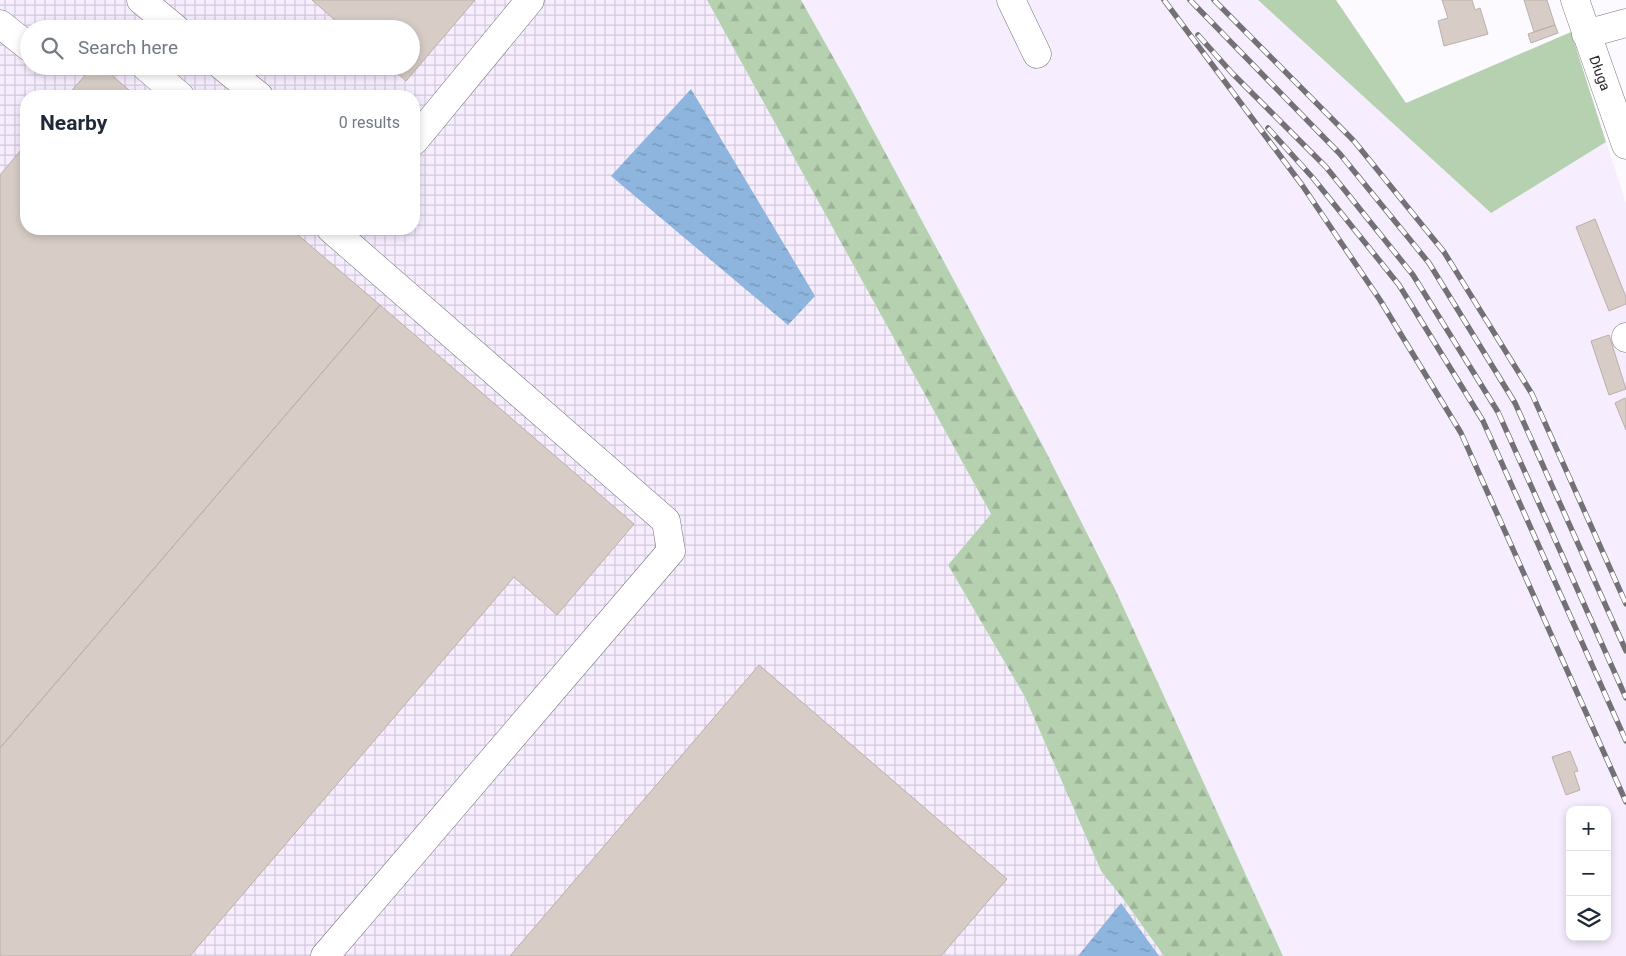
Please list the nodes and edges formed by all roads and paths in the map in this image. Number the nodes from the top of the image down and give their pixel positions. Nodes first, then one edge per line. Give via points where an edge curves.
1 (141, 0) edge
2 (530, 0) edge
3 (1011, 0) edge
4 (1575, 0) edge
5 (165, 20) edge
6 (1626, 23) edge
7 (0, 24) edge
8 (1586, 34) junction
9 (20, 40) edge
10 (1037, 54) dead end
11 (156, 75) edge
12 (233, 75) edge
13 (173, 90) edge
14 (251, 90) edge
15 (420, 135) edge
16 (1626, 146) edge
17 (339, 235) edge
18 (325, 956) edge

1 - 5 street
2 - 15 street
3 - 10 street
4 - 8 street, Długa
6 - 8 street
7 - 9 street
8 - 16 street, Długa
11 - 13 street
12 - 14 street
17 - 18 street via 666,521 670,551

